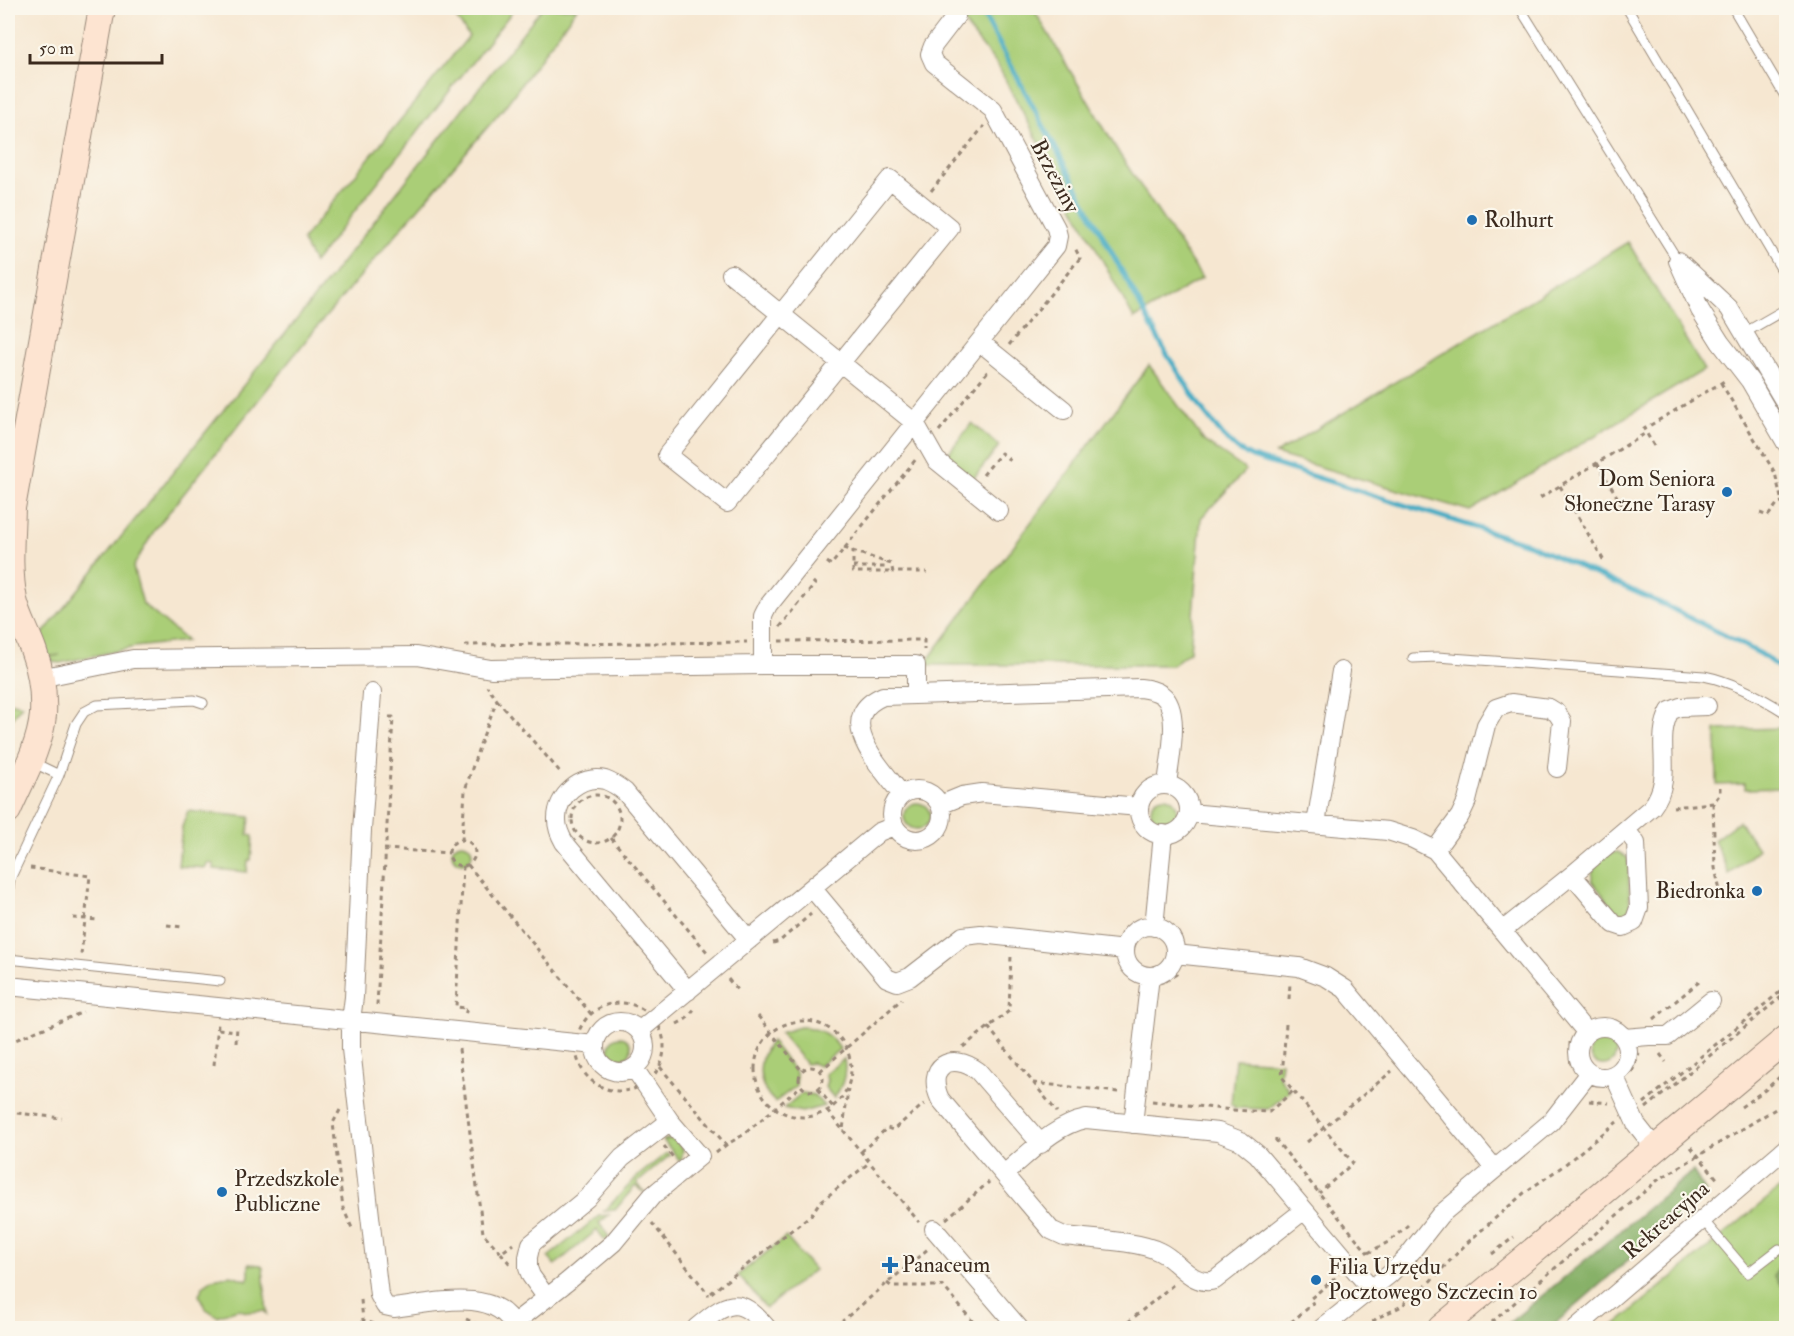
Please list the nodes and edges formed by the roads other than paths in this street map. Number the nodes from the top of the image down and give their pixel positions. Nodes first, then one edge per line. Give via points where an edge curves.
1 (102, 8) edge
2 (1520, 8) edge
3 (1627, 8) edge
4 (1733, 8) edge
5 (956, 16) dead end
6 (1786, 98) edge
7 (1678, 261) junction
8 (731, 274) dead end
9 (1786, 277) edge
10 (1786, 309) edge
11 (781, 314) junction
12 (1744, 333) junction
13 (980, 342) junction
14 (841, 362) junction
15 (1786, 404) edge
16 (1064, 410) dead end
17 (915, 423) junction
18 (1786, 443) edge
19 (999, 511) dead end
20 (10, 517) edge
21 (1413, 658) dead end
22 (763, 665) junction
23 (1341, 671) dead end
24 (40, 678) junction
25 (372, 693) dead end
26 (916, 696) junction
27 (203, 703) dead end
28 (1707, 706) dead end
29 (1786, 713) edge
30 (29, 761) junction
31 (1557, 768) dead end
32 (59, 775) junction
33 (1167, 785) junction
34 (902, 795) junction
35 (940, 805) junction
36 (1139, 807) junction
37 (8, 810) edge
38 (1189, 813) junction
39 (1316, 824) junction
40 (894, 826) junction
41 (1626, 830) junction
42 (1162, 834) junction
43 (1435, 850) junction
44 (1572, 875) junction
45 (812, 888) junction
46 (8, 895) edge
47 (1154, 927) junction
48 (1502, 931) junction
49 (749, 940) junction
50 (1125, 950) junction
51 (8, 959) edge
52 (1179, 962) junction
53 (8, 971) edge
54 (220, 981) dead end
55 (1155, 981) junction
56 (8, 986) edge
57 (688, 991) junction
58 (1711, 1001) dead end
59 (351, 1016) junction
60 (639, 1031) junction
61 (1587, 1033) junction
62 (1624, 1038) junction
63 (1786, 1039) edge
64 (595, 1045) junction
65 (634, 1068) junction
66 (1589, 1073) junction
67 (1623, 1076) junction
68 (670, 1121) junction
69 (1133, 1124) junction
70 (1041, 1144) junction
71 (1655, 1148) junction
72 (1786, 1148) edge
73 (1495, 1169) junction
74 (1003, 1173) junction
75 (1304, 1211) junction
76 (1703, 1220) junction
77 (937, 1236) road end
78 (1779, 1248) dead end
79 (1371, 1289) junction
80 (547, 1298) junction
81 (514, 1326) edge
82 (696, 1329) edge
83 (767, 1329) edge
84 (1019, 1329) edge
85 (1322, 1329) edge
86 (1441, 1329) edge
87 (1576, 1329) edge

1 - 20 street
2 - 7 lane
3 - 9 lane
4 - 6 lane
5 - 13 street, Brzeziny via 933,46 930,54 934,63 993,110 1058,236 1051,254
7 - 12 street via 1729,308
7 - 18 street via 1700,310
8 - 11 street
10 - 12 lane
11 - 14 street
11 - 14 street via 890,179 950,228
11 - 14 street via 667,455 727,503
12 - 15 street
13 - 16 street
13 - 17 street, Brzeziny
14 - 17 street
17 - 19 street via 936,460
17 - 22 street, Brzeziny via 768,606 763,616
20 - 24 street via 15,602
21 - 29 lane via 1704,676 1752,692
22 - 24 street via 491,669 416,656 133,659
22 - 26 street via 916,665
23 - 39 street
24 - 30 street via 41,728
25 - 59 street
26 - 33 street via 1154,690 1164,696 1173,714
26 - 34 street via 884,696 871,702 862,712 859,730
27 - 32 lane via 194,700 97,705 84,712 76,724
28 - 41 street via 1670,711 1663,732 1664,777 1656,801
30 - 32 lane
30 - 37 street
31 - 43 street via 1562,722 1557,713 1549,708 1511,703 1496,708 1486,725 1467,801
32 - 46 lane via 10,879
33 - 36 street via 1152,788
33 - 38 street via 1186,797
34 - 35 street via 910,791 927,792
34 - 40 street via 892,812
35 - 36 street via 982,793
35 - 40 street via 939,827 927,838 905,837
36 - 42 street via 1143,823
38 - 39 street
38 - 42 street via 1177,831
39 - 43 street via 1388,831
40 - 45 street via 879,832
41 - 44 street
41 - 44 street via 1636,843 1639,908 1634,922 1623,927 1614,924
42 - 47 street
43 - 48 street
44 - 48 street
45 - 49 street
45 - 50 street via 887,978 897,982 910,977 963,936 981,934
47 - 50 street via 1138,930
47 - 52 street via 1168,933
48 - 61 street
49 - 57 street
49 - 57 street via 625,792 602,779 589,780 568,791 556,818 564,842
50 - 55 street via 1135,971
51 - 53 lane
51 - 54 lane
52 - 55 street via 1173,961
52 - 73 street via 1299,967 1345,989
55 - 69 street
56 - 59 street
57 - 60 street
58 - 62 street via 1668,1036
59 - 64 street via 459,1032
59 - 81 street via 351,1049 379,1295 385,1306 394,1308 477,1300 505,1313
60 - 64 street via 625,1023 609,1025
60 - 65 street via 645,1051
61 - 62 street via 1607,1028
61 - 66 street via 1578,1054
62 - 67 street via 1628,1052
63 - 71 street
64 - 65 street via 598,1059 608,1069 621,1072
65 - 68 street via 640,1090
66 - 67 street
66 - 73 street via 1551,1122
67 - 71 street via 1636,1124
68 - 80 street via 622,1158 587,1198 531,1244 528,1268
68 - 80 street via 700,1156 652,1196 613,1243
69 - 70 street via 1086,1119 1071,1122
69 - 75 street via 1218,1132 1241,1141 1257,1154
70 - 74 street
70 - 74 street via 978,1071 961,1061 951,1061 938,1071 935,1089
71 - 86 street
72 - 76 street, Rekreacyjna
73 - 79 street via 1440,1215 1407,1257
74 - 75 street via 1051,1230 1064,1236 1148,1247 1166,1255 1199,1281 1215,1280
75 - 79 street
76 - 78 lane via 1748,1273
76 - 87 street, Rekreacyjna
77 - 84 street
79 - 85 street
80 - 81 street
82 - 83 street via 715,1301 744,1308

